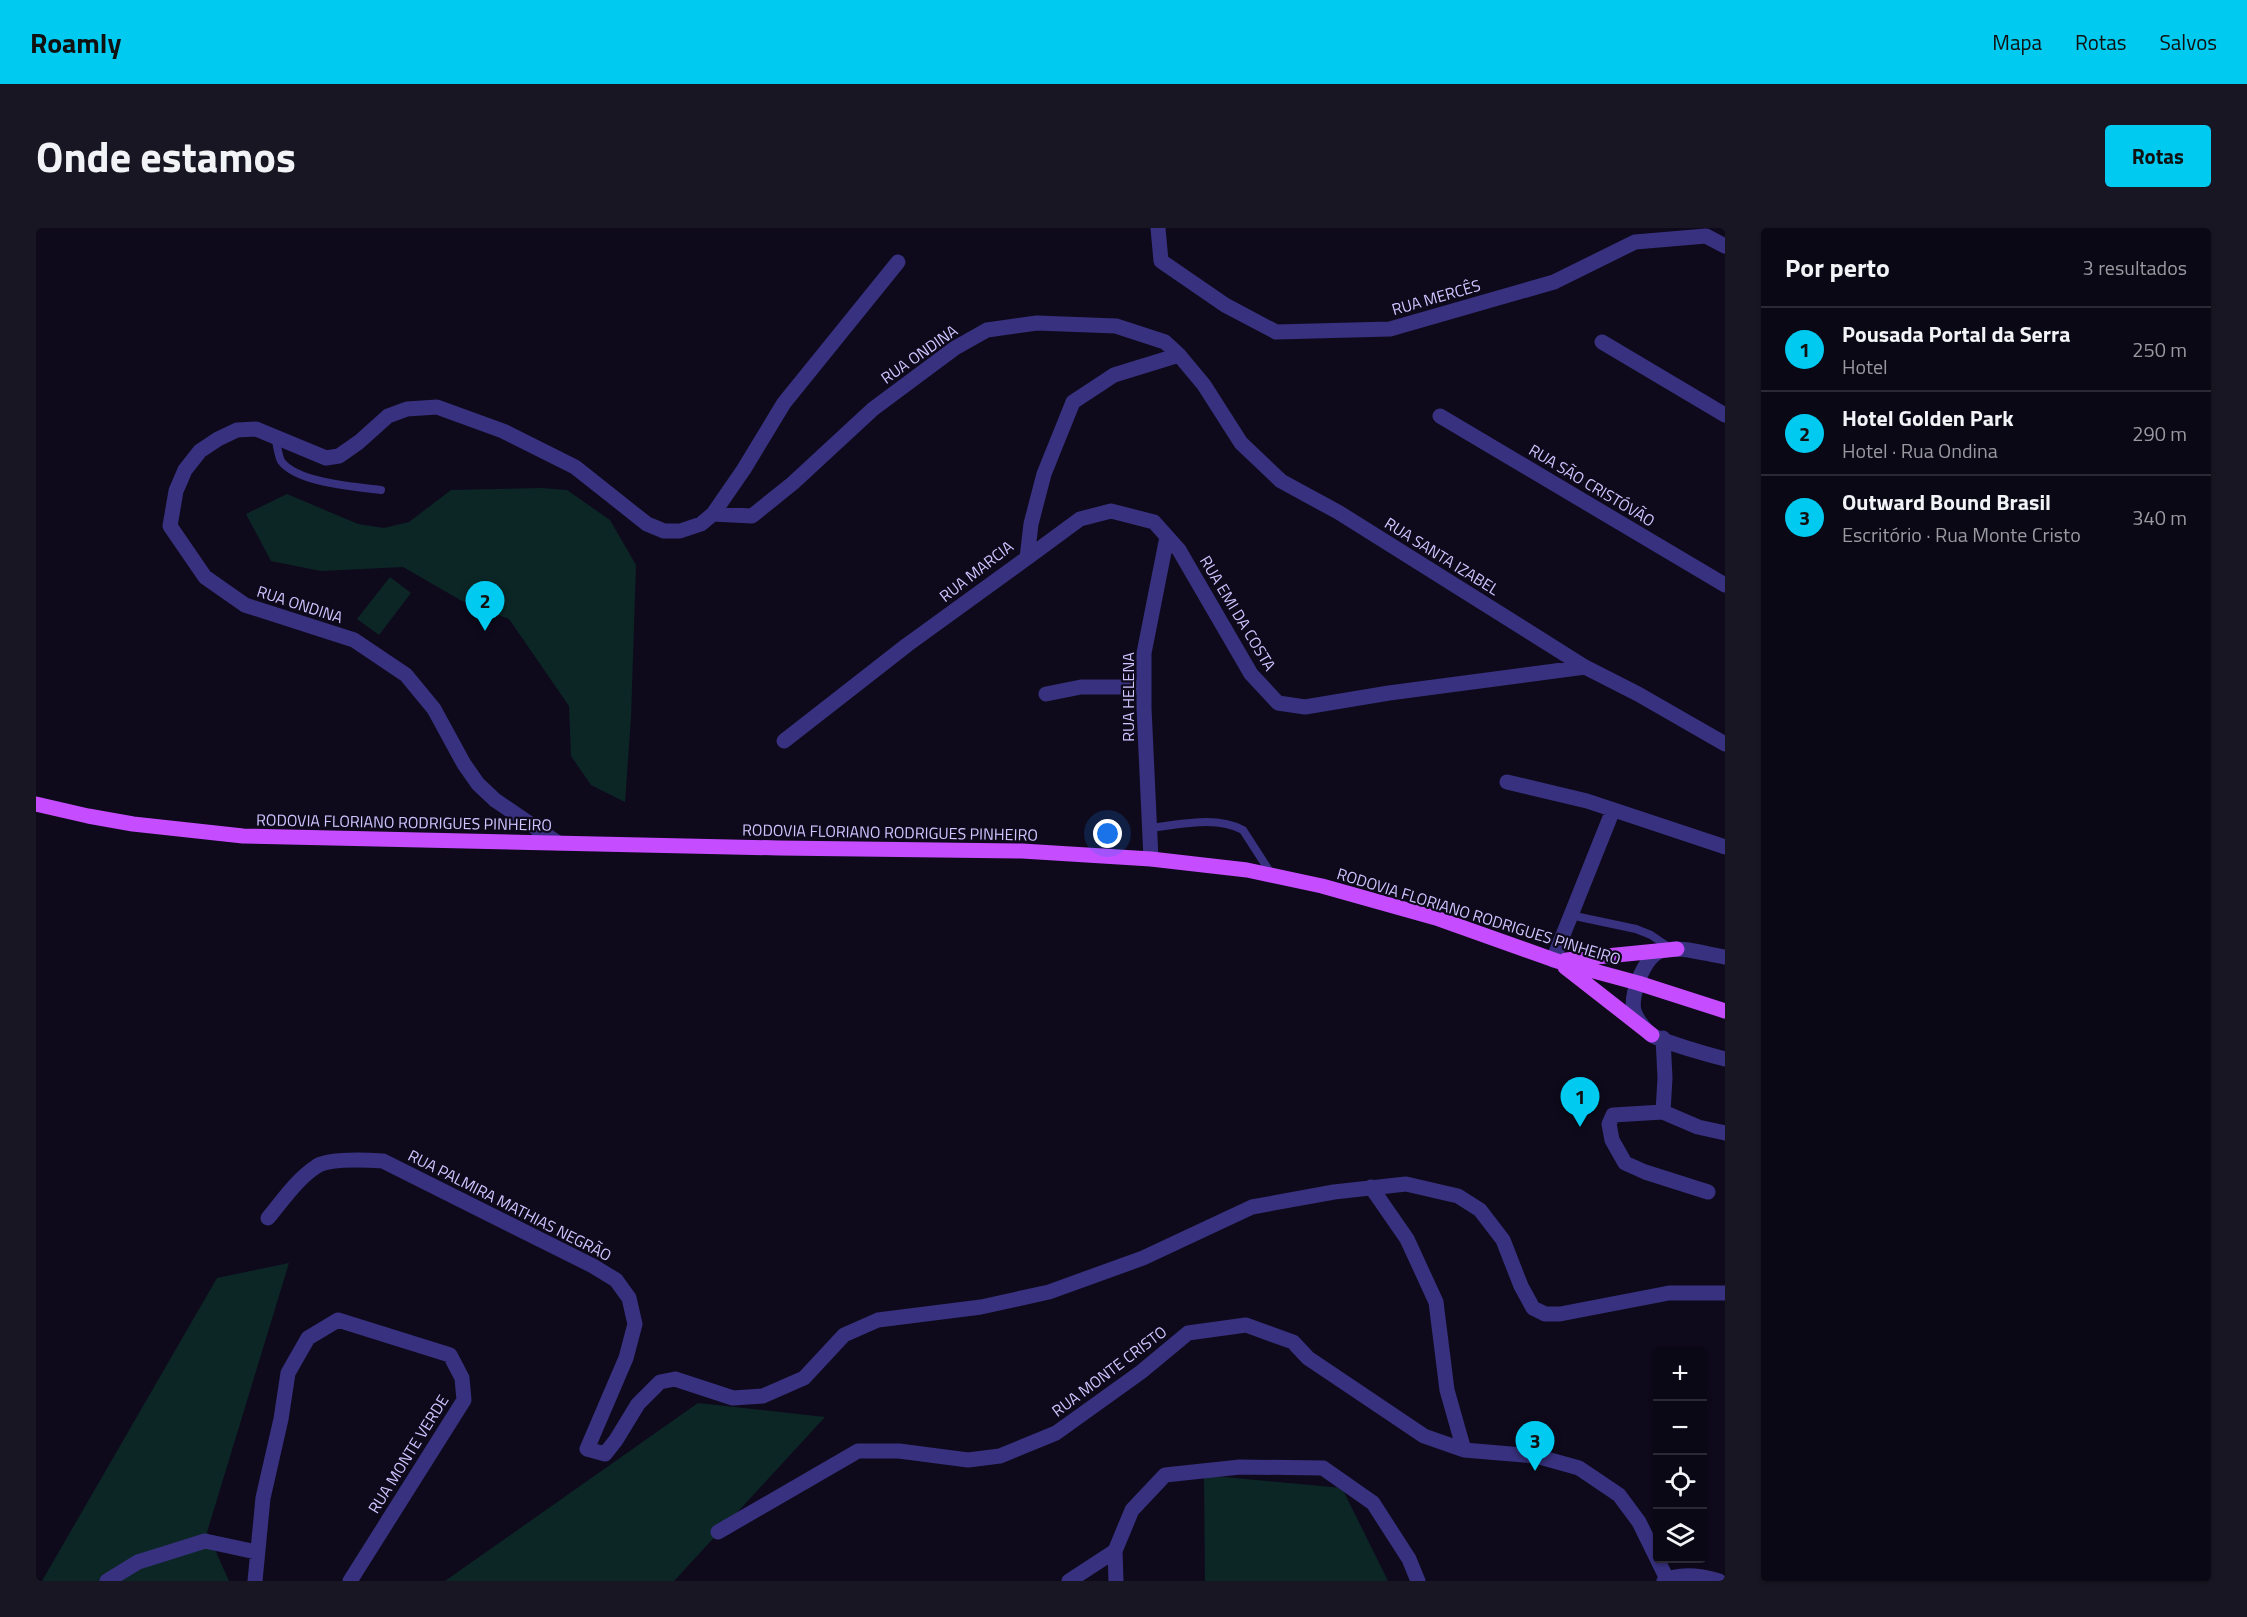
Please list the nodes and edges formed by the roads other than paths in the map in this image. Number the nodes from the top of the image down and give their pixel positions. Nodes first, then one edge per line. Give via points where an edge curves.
1 (1158, 228) edge
2 (1725, 246) edge
3 (898, 261) dead end
4 (1602, 342) dead end
5 (1179, 355) junction
6 (1725, 415) edge
7 (1440, 416) dead end
8 (274, 436) junction
9 (381, 490) dead end
10 (713, 514) junction
11 (1167, 537) junction
12 (1027, 558) junction
13 (1725, 585) edge
14 (1585, 667) junction
15 (1144, 687) junction
16 (1046, 693) dead end
17 (784, 741) dead end
18 (1725, 744) edge
19 (1507, 782) dead end
20 (36, 804) edge
21 (1613, 810) junction
22 (1149, 828) junction
23 (558, 843) junction
24 (1725, 847) edge
25 (1151, 859) junction
26 (1272, 876) junction
27 (1570, 915) junction
28 (1674, 949) junction
29 (1725, 957) edge
30 (1555, 960) junction
31 (1638, 983) junction
32 (1725, 1011) edge
33 (1657, 1037) junction
34 (1725, 1059) edge
35 (1663, 1112) junction
36 (1725, 1133) edge
37 (1371, 1187) junction
38 (1708, 1192) dead end
39 (268, 1218) dead end
40 (1725, 1293) edge
41 (1464, 1450) junction
42 (718, 1532) dead end
43 (1115, 1551) junction
44 (256, 1552) junction
45 (1665, 1580) edge
46 (108, 1581) edge
47 (255, 1581) edge
48 (350, 1581) edge
49 (1069, 1581) edge
50 (1116, 1581) edge
51 (1418, 1581) edge
52 (1719, 1581) edge

1 - 2 street, RUA MERCÊS via 1161,261 1225,305 1276,332 1390,329 1554,282 1635,242 1706,236
3 - 10 street, RUA ONDINA via 784,403
4 - 6 street
5 - 10 street, RUA ONDINA via 1165,342 1116,326 1037,323 987,330 955,348 873,409 752,516
5 - 12 street, RUA MARCIA via 1114,375 1073,402 1044,474
5 - 14 street, RUA SANTA IZABEL via 1204,385 1241,443 1281,481 1338,512
7 - 13 street, RUA SÃO CRISTÓVÃO
8 - 9 lane via 281,460 295,471 327,484
8 - 10 street, RUA ONDINA via 326,458 339,456 388,416 407,409 437,407 503,431 575,467 647,524 664,531 701,524
8 - 23 street, RUA ONDINA via 256,429 237,430 200,451 185,470 176,491 170,526 182,546 205,578 245,605 354,640 406,675 434,709 478,784
11 - 12 street, RUA EMI DA COSTA via 1154,522 1111,511 1080,519
11 - 14 street, RUA EMI DA COSTA via 1179,549 1251,674 1278,703 1305,707
11 - 15 street, RUA HELENA via 1144,652
12 - 17 street, RUA MARCIA
14 - 18 street, RUA SANTA IZABEL
15 - 16 street via 1081,687
15 - 22 street, RUA HELENA
19 - 21 street
20 - 23 main road, RODOVIA FLORIANO RODRIGUES PINHEIRO via 133,824 243,836
21 - 24 street
21 - 27 street
22 - 25 street, RUA HELENA
22 - 26 lane via 1206,822 1236,826 1243,830
23 - 25 main road, RODOVIA FLORIANO RODRIGUES PINHEIRO via 1022,851
25 - 26 main road, RODOVIA FLORIANO RODRIGUES PINHEIRO
26 - 30 main road, RODOVIA FLORIANO RODRIGUES PINHEIRO via 1436,918
27 - 28 lane via 1636,929
27 - 30 street
28 - 29 street
28 - 30 main road
28 - 31 street via 1650,957
30 - 31 main road, RODOVIA FLORIANO RODRIGUES PINHEIRO
30 - 33 main road
31 - 32 main road, RODOVIA FLORIANO RODRIGUES PINHEIRO
31 - 33 street via 1634,1010 1640,1022
33 - 34 street
33 - 35 street via 1665,1078
35 - 36 street
35 - 38 street via 1613,1115 1609,1124 1612,1140 1625,1163
37 - 39 street, RUA PALMIRA MATHIAS NEGRÃO via 1252,1207 1143,1258 1049,1292 981,1307 878,1320 844,1335 804,1378 763,1396 733,1398 675,1379 660,1382 638,1404 605,1454 588,1449 626,1358 635,1324 629,1298 616,1280 383,1161 319,1165 296,1184
37 - 40 street, RUA PALMIRA MATHIAS NEGRÃO via 1406,1184 1458,1196 1480,1210 1503,1240 1533,1308 1545,1314 1669,1293
37 - 41 street via 1407,1239 1436,1302 1447,1390
41 - 42 street, RUA MONTE CRISTO via 1424,1436 1308,1358 1293,1342 1246,1325 1188,1333 1056,1434 1000,1456 968,1460 899,1451 858,1451
41 - 45 street, RUA MONTE CRISTO via 1536,1456 1579,1468 1619,1495 1640,1522
43 - 49 street
43 - 50 street
43 - 51 street via 1132,1510 1165,1475 1240,1467 1323,1468 1373,1503 1409,1559
44 - 46 street via 205,1541 138,1562
44 - 47 street, RUA MONTE VERDE
44 - 48 street, RUA MONTE VERDE via 288,1373 308,1338 338,1320 450,1355 462,1378 464,1400
45 - 52 street via 1684,1575

